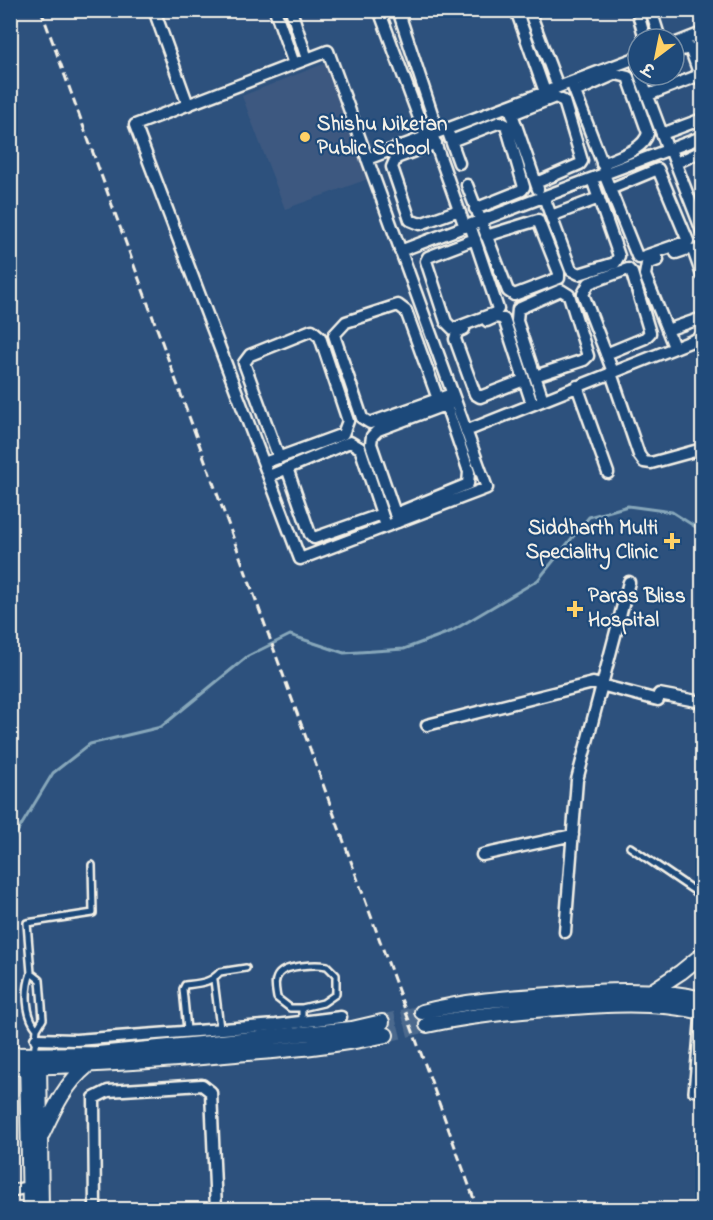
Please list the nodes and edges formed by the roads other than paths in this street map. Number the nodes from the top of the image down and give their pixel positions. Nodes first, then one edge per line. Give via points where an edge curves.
1 (154, 10) edge
2 (275, 10) edge
3 (291, 10) edge
4 (379, 10) edge
5 (398, 10) edge
6 (516, 10) edge
7 (529, 10) edge
8 (638, 10) edge
9 (651, 10) edge
10 (642, 27) edge
11 (656, 27) edge
12 (699, 34) edge
13 (686, 49) edge
14 (702, 50) edge
15 (307, 59) junction
16 (294, 64) junction
17 (626, 70) edge
18 (701, 78) edge
19 (574, 86) junction
20 (558, 87) junction
21 (645, 87) edge
22 (545, 92) junction
23 (648, 95) junction
24 (188, 105) junction
25 (511, 110) junction
26 (702, 119) edge
27 (662, 134) junction
28 (436, 135) junction
29 (702, 137) edge
30 (451, 141) junction
31 (669, 149) junction
32 (702, 151) edge
33 (367, 159) junction
34 (459, 163) dead end
35 (676, 163) junction
36 (604, 170) junction
37 (592, 178) junction
38 (536, 183) junction
39 (467, 185) dead end
40 (610, 189) junction
41 (543, 197) junction
42 (599, 198) junction
43 (475, 208) junction
44 (459, 210) junction
45 (551, 216) junction
46 (472, 224) junction
47 (702, 231) edge
48 (480, 238) junction
49 (400, 251) junction
50 (702, 275) edge
51 (702, 318) edge
52 (667, 330) junction
53 (702, 337) edge
54 (674, 347) junction
55 (606, 354) junction
56 (612, 372) junction
57 (535, 376) junction
58 (524, 380) junction
59 (577, 386) junction
60 (448, 400) junction
61 (543, 400) junction
62 (532, 404) junction
63 (466, 431) junction
64 (702, 449) edge
65 (279, 458) junction
66 (264, 463) junction
67 (287, 468) junction
68 (608, 473) dead end
69 (269, 476) junction
70 (382, 514) junction
71 (397, 518) junction
72 (386, 526) junction
73 (629, 582) dead end
74 (601, 685) junction
75 (702, 702) edge
76 (427, 725) dead end
77 (573, 835) junction
78 (630, 847) dead end
79 (482, 855) dead end
80 (92, 865) dead end
81 (702, 896) edge
82 (565, 932) dead end
83 (702, 955) edge
84 (246, 968) dead end
85 (31, 973) junction
86 (214, 980) junction
87 (649, 993) junction
88 (701, 1007) edge
89 (302, 1008) junction
90 (341, 1017) dead end
91 (302, 1023) junction
92 (220, 1028) junction
93 (186, 1030) junction
94 (37, 1034) junction
95 (10, 1055) edge
96 (33, 1060) junction
97 (87, 1066) junction
98 (10, 1067) edge
99 (702, 1094) edge
100 (40, 1139) junction
101 (29, 1187) junction
102 (10, 1191) edge
103 (30, 1209) edge
104 (41, 1209) edge
105 (94, 1209) edge
106 (216, 1209) edge

1 - 24 street
2 - 16 street
3 - 15 street
4 - 28 street
5 - 28 street
6 - 22 street
7 - 20 street
8 - 10 street
9 - 11 street
12 - 14 street
13 - 18 street via 690,48
15 - 16 street
15 - 33 street via 328,51
16 - 24 street
17 - 19 street
18 - 23 street
19 - 20 street
19 - 36 street
19 - 36 street via 616,74 628,77 648,133 636,148
20 - 22 street
21 - 23 street
22 - 25 street
23 - 27 street
24 - 66 street via 135,125
25 - 28 street
25 - 38 street
25 - 38 street via 555,97 564,101 582,160
26 - 27 street
27 - 31 street
28 - 30 street
28 - 33 street
28 - 44 street
28 - 44 street via 396,158 392,167 410,220 420,224
29 - 31 street
30 - 34 street
30 - 43 street via 500,122 506,125 524,187
31 - 35 street
31 - 36 street
32 - 35 street
33 - 49 street
35 - 47 street
36 - 37 street
36 - 40 street
37 - 41 street
37 - 42 street
38 - 41 street
39 - 43 street
40 - 40 street via 639,258 688,241 658,169
41 - 45 street
41 - 46 street
42 - 45 street
42 - 45 street via 618,256 615,263 575,273
43 - 46 street
44 - 46 street
46 - 48 street
46 - 49 street
48 - 48 street via 510,293 514,295 559,278 538,220
48 - 48 street via 498,309 453,329 446,322 426,261
49 - 60 street
50 - 52 street via 696,254 688,249 647,264 645,275
51 - 52 street
52 - 54 street
53 - 54 street
54 - 56 street
55 - 55 street via 583,294 589,283 628,269 650,333
55 - 56 street
56 - 59 street
56 - 64 street via 644,462
57 - 57 street via 516,315 518,309 561,290 569,295 588,356
57 - 61 street
58 - 58 street via 504,319 496,317 457,332 455,339 475,394 480,397
58 - 62 street
59 - 61 street
59 - 68 street
60 - 60 street via 365,422 334,335 346,322 402,307
60 - 63 street
60 - 71 street via 469,472 468,484
60 - 71 street via 372,436 371,444
61 - 62 street
62 - 63 street
63 - 71 street via 487,488
65 - 65 street via 244,363 250,355 312,330 320,337 348,421 347,429 343,434
65 - 66 street
66 - 69 street
67 - 69 street
67 - 70 street via 314,538
67 - 70 street via 350,442 356,444
69 - 72 street via 300,559
70 - 72 street
71 - 72 street
73 - 74 street
74 - 75 street
74 - 76 street via 593,683
74 - 77 street via 577,780
77 - 79 street
77 - 82 street
78 - 81 lane
80 - 85 lane via 93,913 27,923
83 - 87 street
84 - 86 lane via 220,972
85 - 94 lane via 27,984 30,1020
85 - 94 lane via 40,980 44,1019
86 - 92 lane
86 - 93 lane via 186,985 183,989
87 - 88 street via 684,995
87 - 88 street via 610,991 467,1001 424,1019 609,1004
88 - 99 lane via 692,1092
89 - 89 lane via 291,1008 277,998 278,975 285,970 327,966 336,975 336,994 323,1003
89 - 91 lane
90 - 91 street
91 - 92 street
92 - 93 street
93 - 94 street via 76,1040
94 - 96 lane
95 - 96 street
96 - 97 street
96 - 97 street via 384,1028 360,1041
96 - 98 street
96 - 100 street
96 - 101 street
97 - 100 street via 58,1101
100 - 104 street
101 - 102 street
101 - 103 street
105 - 106 street via 94,1098 108,1091 202,1085 211,1092

